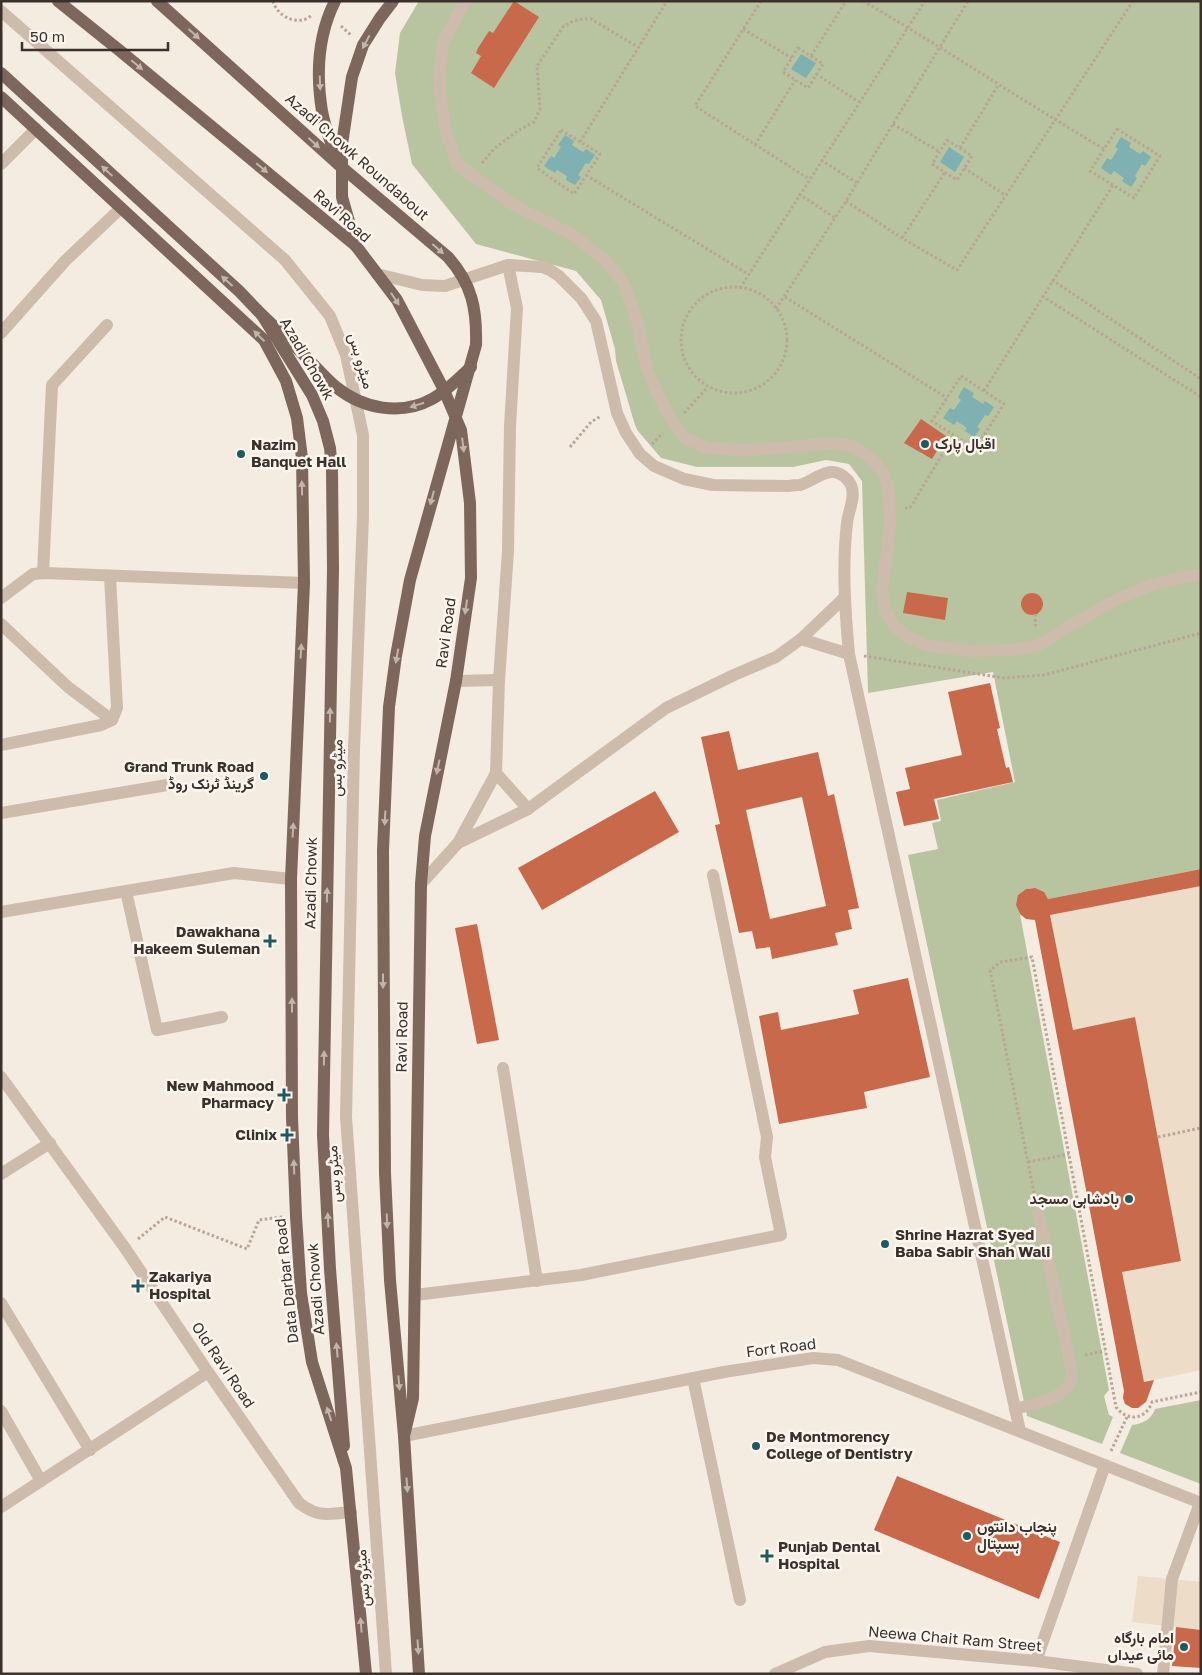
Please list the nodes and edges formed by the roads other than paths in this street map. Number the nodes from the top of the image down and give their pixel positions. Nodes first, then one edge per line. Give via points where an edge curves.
1 (58, 1) edge
2 (157, 1) edge
3 (335, 1) edge
4 (393, 1) edge
5 (468, 1) edge
6 (1, 11) edge
7 (1, 73) edge
8 (1, 97) edge
9 (36, 129) junction
10 (1, 164) edge
11 (338, 164) junction
12 (121, 208) junction
13 (356, 246) junction
14 (508, 265) junction
15 (377, 274) junction
16 (262, 315) junction
17 (107, 325) dead end
18 (1, 333) edge
19 (471, 367) junction
20 (43, 573) junction
21 (1201, 575) edge
22 (110, 576) junction
23 (304, 583) junction
24 (1, 598) edge
25 (844, 598) junction
26 (1, 624) edge
27 (801, 639) junction
28 (849, 654) junction
29 (456, 680) junction
30 (498, 680) junction
31 (112, 720) junction
32 (1, 745) edge
33 (496, 773) junction
34 (167, 784) dead end
35 (528, 809) junction
36 (1, 813) edge
37 (458, 843) junction
38 (713, 875) dead end
39 (290, 879) junction
40 (421, 884) junction
41 (126, 891) junction
42 (1, 912) edge
43 (222, 1017) dead end
44 (503, 1068) dead end
45 (1, 1077) edge
46 (50, 1143) junction
47 (1, 1174) edge
48 (1038, 1213) road end
49 (537, 1281) junction
50 (415, 1295) junction
51 (1, 1303) edge
52 (208, 1372) junction
53 (693, 1378) junction
54 (1015, 1409) junction
55 (1, 1411) edge
56 (1020, 1431) junction
57 (404, 1436) junction
58 (90, 1450) junction
59 (1105, 1465) junction
60 (346, 1468) junction
61 (41, 1481) junction
62 (1200, 1503) edge
63 (1, 1507) edge
64 (351, 1512) junction
65 (740, 1600) dead end
66 (1036, 1661) junction
67 (366, 1674) edge
68 (386, 1674) edge
69 (419, 1674) edge
70 (775, 1674) edge
71 (1138, 1674) edge
72 (1163, 1674) edge

1 -> 13 main road, Ravi Road
2 -> 11 main road, Azadi Chowk Roundabout, bridge
3 -> 11 main road, bridge via 322,36 319,86 323,113
4 -> 13 main road via 364,45 352,77 342,144 342,197
5 - 21 street via 442,42 440,85 445,128 457,164 513,206 572,234 606,261 624,284 637,321 647,370 658,395 686,438 707,448 739,450 830,443 851,446 870,457 883,472 889,490 890,527 882,592 885,610 894,626 926,644 968,651 1016,650 1046,641 1117,598 1184,576
6 - 68 street, میٹرو بس via 285,260 330,316 346,355 364,435 346,1117
16 -> 7 main road
8 - 9 main road
9 - 10 street
9 - 12 main road
11 -> 19 main road, Azadi Chowk Roundabout, bridge via 458,269 469,290 475,314 476,345
12 - 18 street via 65,261
23 -> 12 main road via 302,458 297,418 286,381 264,340
13 - 15 main road, Ravi Road
14 - 15 street via 445,286 422,285
14 - 25 street via 550,270 581,298 596,321 617,413 640,454 654,466 684,479 713,485 789,486 830,473 840,473 847,479 852,489 847,521
14 - 30 street via 517,308 510,426 508,551
15 -> 29 main road, Ravi Road via 397,300 461,430 470,503 470,578
19 -> 16 main road, bridge via 446,390 424,403 406,408 377,407 337,388
60 -> 16 main road, Azadi Chowk, bridge via 323,1135 332,470 323,421 312,395
17 - 20 street via 52,385
19 -> 57 main road, bridge via 410,580 389,707 383,851 385,1173 390,1280
20 - 22 street
20 - 24 street via 33,574
22 - 23 street
22 - 31 street via 117,708
39 -> 23 main road
25 - 27 street
25 - 28 street
26 - 31 street via 68,687
27 - 28 street
27 - 35 street via 776,657 666,708
28 - 54 street
29 - 30 street
29 -> 40 main road, Ravi Road via 428,820
30 - 33 street
31 - 32 street
33 - 35 street
33 - 37 street
34 - 36 street
35 - 37 street
37 - 40 street
38 - 49 street via 767,1137 764,1158 781,1235
39 - 41 street via 234,873
60 -> 39 main road, Data Darbar Road via 312,1362 301,1293 292,1117
40 - 50 main road, Ravi Road
41 - 42 street
41 - 43 street via 157,1030
44 - 49 street
45 - 46 street, Old Ravi Road
46 - 47 street
46 - 52 street, Old Ravi Road via 126,1248
48 - 54 street via 1071,1378 1068,1388 1057,1396
49 - 50 street
50 - 57 main road, Ravi Road via 413,1398
51 - 58 street
52 - 58 street
52 - 64 street, Old Ravi Road via 298,1503 321,1515
53 - 56 street, Fort Road via 812,1358 838,1360
53 - 57 street, Fort Road
53 - 65 street
54 - 56 street
55 - 61 street
56 - 59 street, Fort Road
57 -> 69 main road
58 - 61 street
59 - 62 street, Fort Road
59 - 66 street
60 - 64 main road, Data Darbar Road
61 - 63 street
62 - 72 street via 1172,1579
67 -> 64 main road, Data Darbar Road
66 - 70 street, Neewa Chait Ram Street via 869,1646 825,1652
66 - 71 street, Neewa Chait Ram Street

